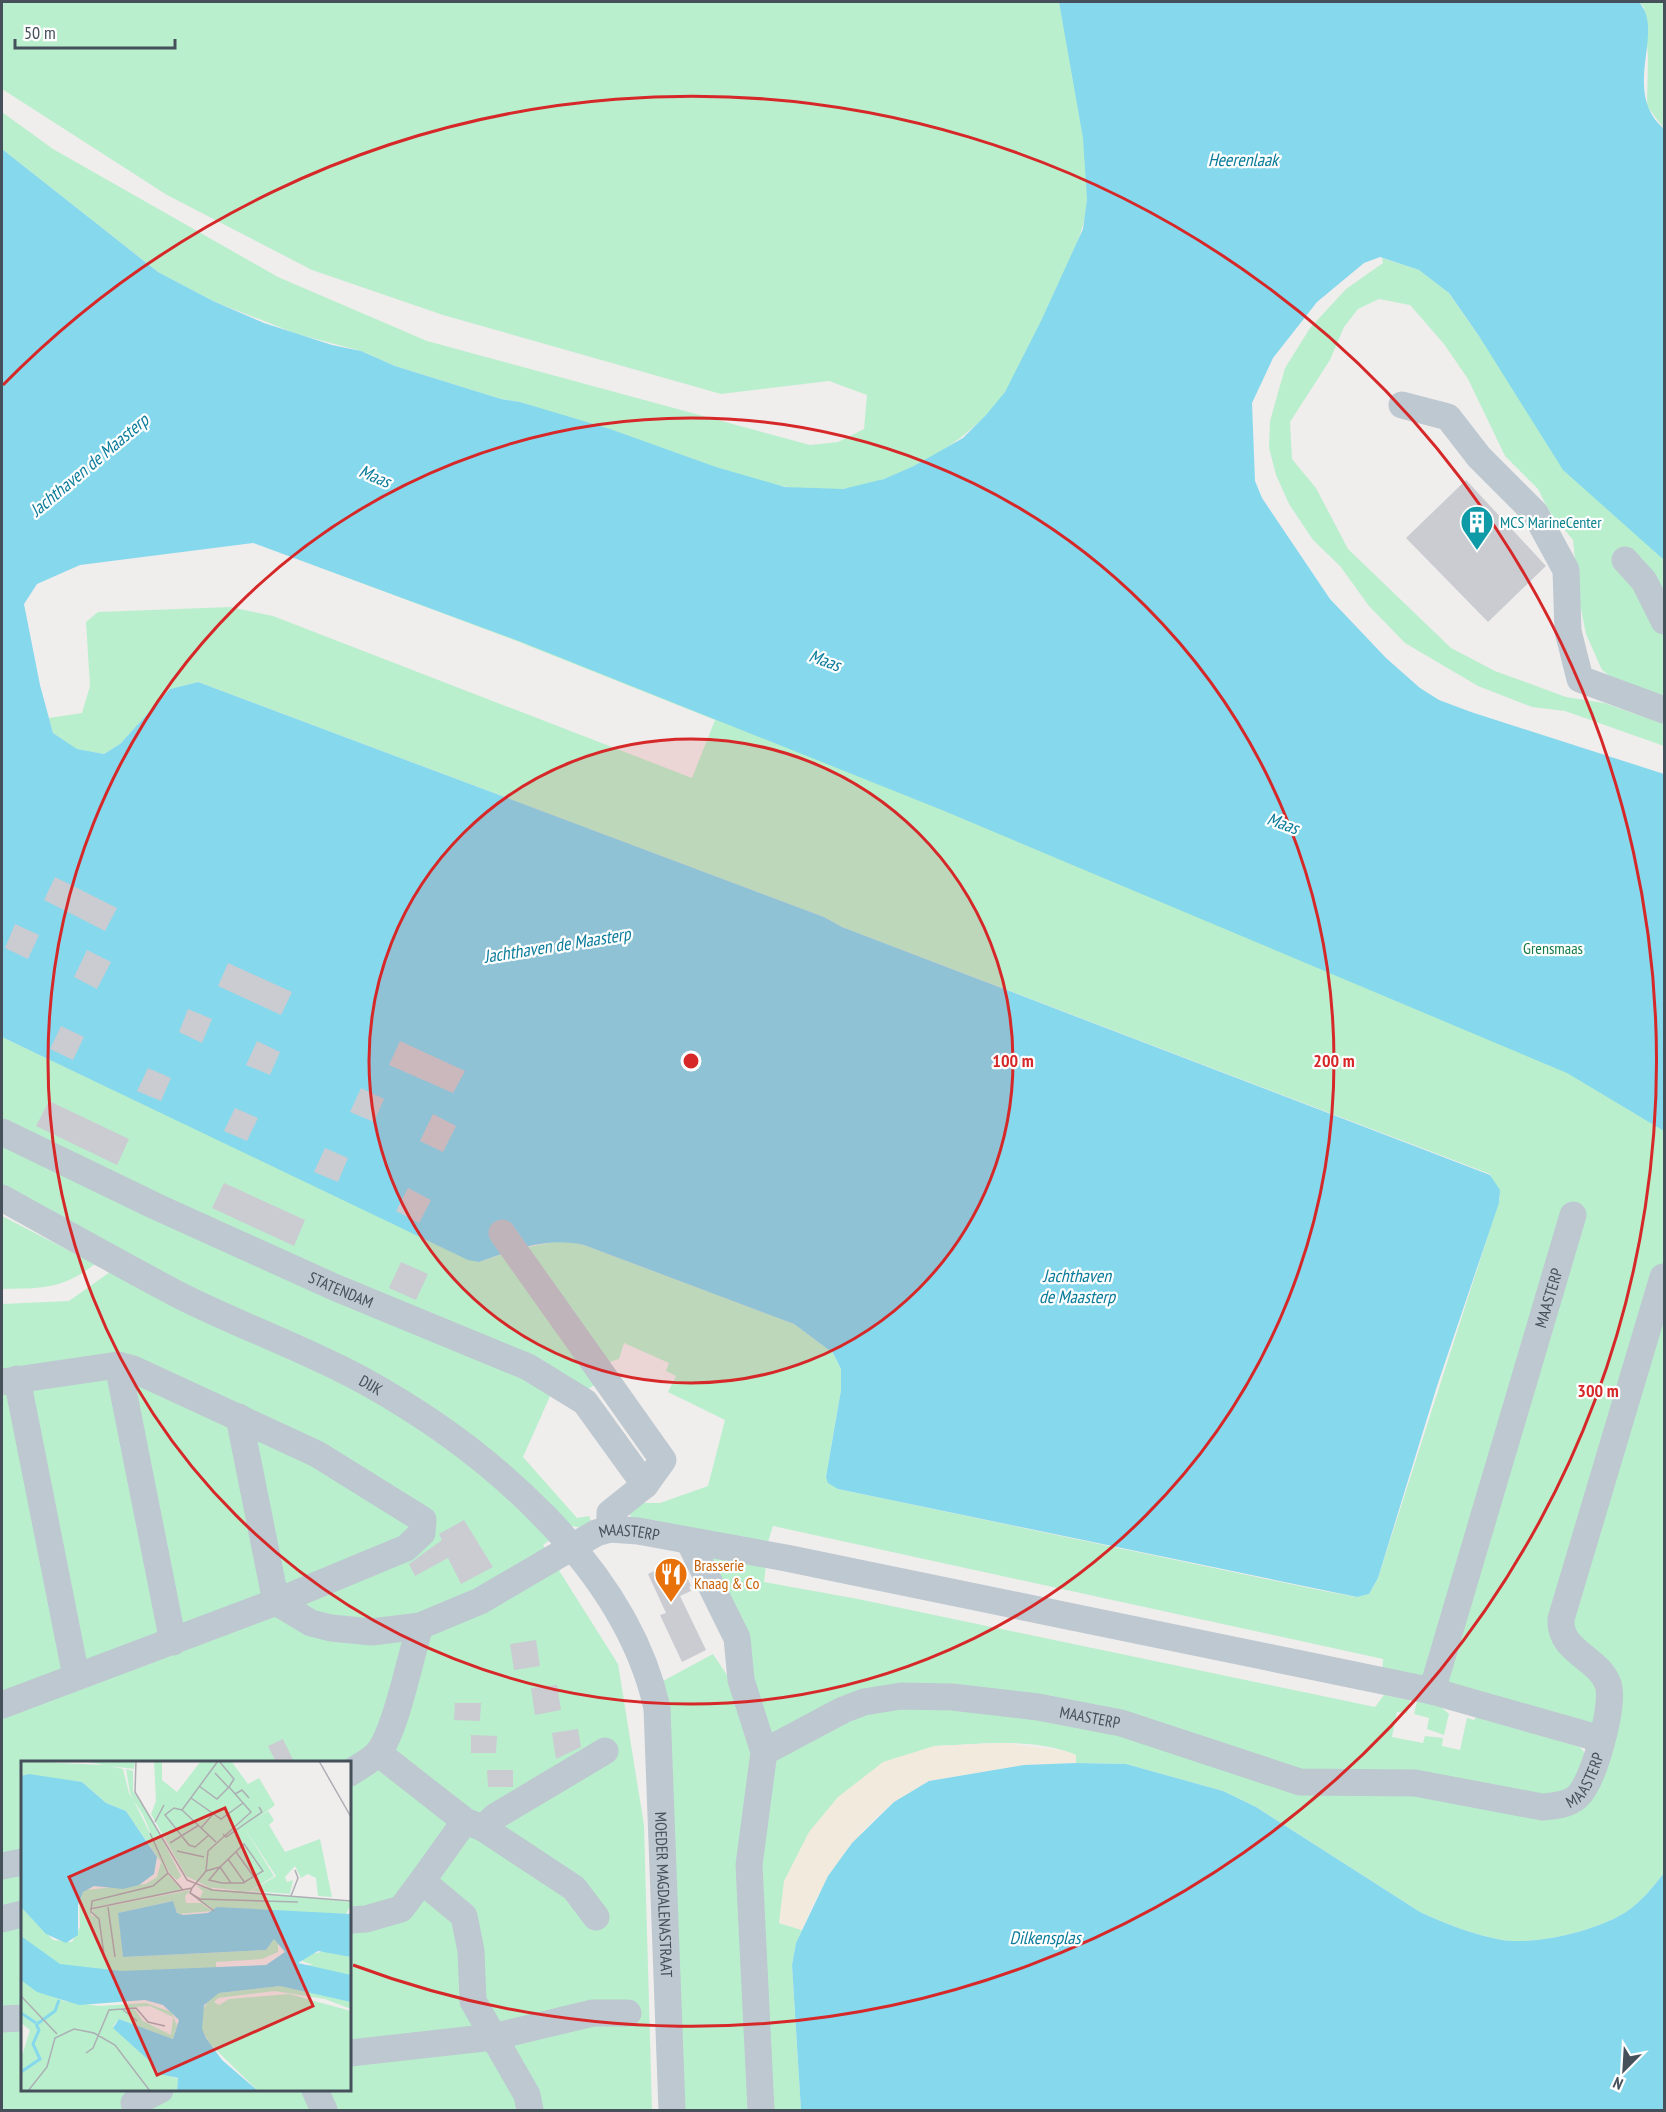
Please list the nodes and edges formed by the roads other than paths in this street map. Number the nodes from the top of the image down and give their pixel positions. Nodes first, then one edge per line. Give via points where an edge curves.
1 (1402, 405) dead end
2 (1625, 560) dead end
3 (1665, 621) edge
4 (1665, 710) edge
5 (2, 1132) edge
6 (2, 1198) edge
7 (1573, 1215) dead end
8 (501, 1233) dead end
9 (1663, 1277) dead end
10 (118, 1365) junction
11 (9, 1381) edge
12 (239, 1417) junction
13 (645, 1485) junction
14 (610, 1529) junction
15 (689, 1541) junction
16 (573, 1546) junction
17 (276, 1602) junction
18 (420, 1626) junction
19 (173, 1642) junction
20 (76, 1676) junction
21 (651, 1680) joint
22 (1432, 1691) junction
23 (2, 1705) edge
24 (1600, 1739) junction
25 (605, 1751) dead end
26 (764, 1752) junction
27 (378, 1754) junction
28 (351, 1772) edge
29 (474, 1824) junction
30 (21, 1862) edge
31 (2, 1866) edge
32 (422, 1881) junction
33 (21, 1914) edge
34 (596, 1917) dead end
35 (2, 1919) edge
36 (351, 1920) edge
37 (628, 2013) dead end
38 (21, 2018) edge
39 (2, 2019) edge
40 (493, 2037) junction
41 (351, 2053) edge
42 (158, 2091) edge
43 (315, 2091) edge
44 (133, 2101) edge
45 (324, 2110) edge
46 (530, 2110) edge
47 (672, 2110) edge
48 (760, 2110) edge

1 - 4 street via 1448,417 1479,457 1535,513 1566,570 1568,632 1580,679
2 - 3 street via 1644,581
5 - 13 street, STATENDAM via 334,1287 528,1367 585,1402
6 - 16 street, DIJK via 178,1294 365,1382 438,1425 487,1464
7 - 22 street, MAASTERP
8 - 13 street via 663,1460
9 - 24 street, MAASTERP via 1561,1619 1567,1642 1607,1681 1610,1694
10 - 11 street
10 - 12 street
10 - 19 street
11 - 20 street
12 - 17 street
12 - 17 street via 317,1454 423,1520 422,1533 406,1548
13 - 14 street via 610,1513
14 - 15 street, MAASTERP via 638,1530
14 - 16 street, MAASTERP
15 - 22 street, MAASTERP
15 - 26 street via 737,1638 741,1680
16 - 18 street, MAASTERP via 480,1601
16 - 21 street, DIJK via 621,1617
17 - 18 street, MAASTERP via 311,1623 331,1628 372,1632
17 - 19 street
18 - 27 street via 402,1694
19 - 20 street
20 - 23 street
21 - 47 street, MOEDER MAGDALENASTRAAT via 657,1708
22 - 24 street, MAASTERP
24 - 26 street, MAASTERP via 1595,1770 1583,1792 1566,1802 1542,1807 1415,1783 1300,1782 1121,1723 1038,1707 952,1698 901,1696 864,1702
25 - 29 street via 496,1816
26 - 48 street via 749,1864
27 - 28 street
27 - 29 street
29 - 32 street
29 - 34 street via 574,1888
30 - 31 street
32 - 36 street via 401,1909
32 - 40 street via 464,1916 471,1952 473,2001
33 - 35 street
37 - 40 street via 593,2013
38 - 39 street
40 - 41 street
40 - 46 street via 527,2095
42 - 44 street
43 - 45 street

